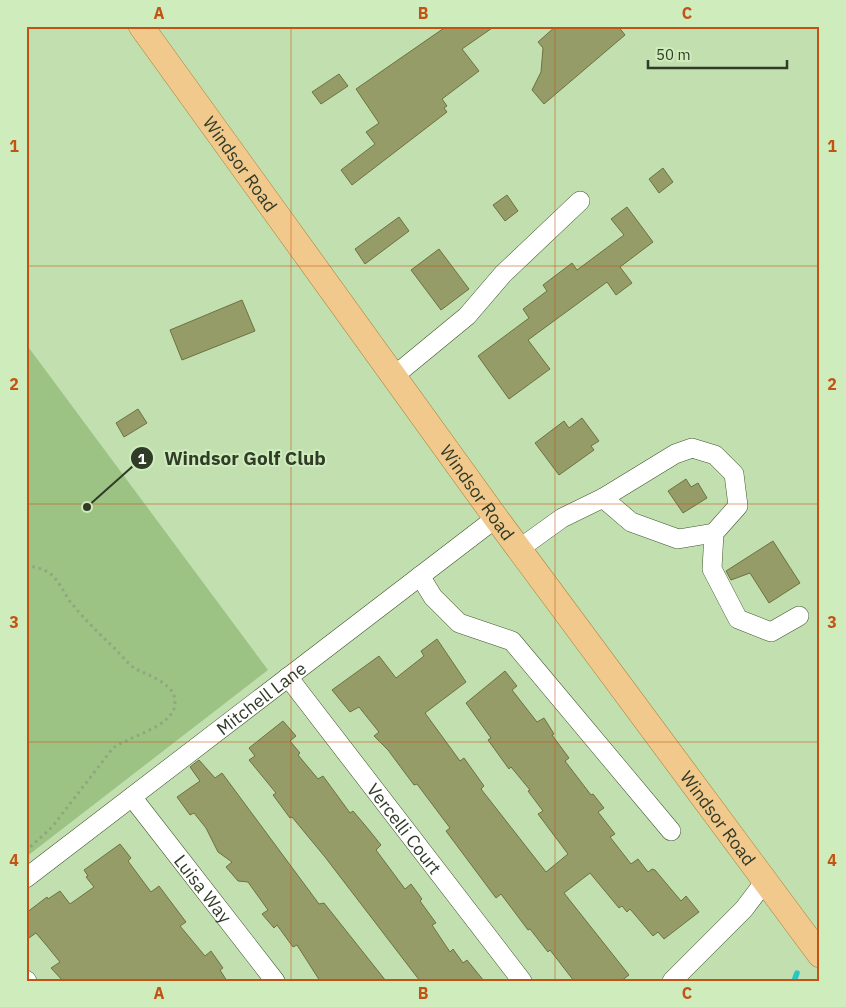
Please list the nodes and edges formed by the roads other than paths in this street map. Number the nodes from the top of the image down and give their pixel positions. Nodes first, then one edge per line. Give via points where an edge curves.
1 (141, 26) edge
2 (580, 201) dead end
3 (394, 376) junction
4 (603, 498) junction
5 (496, 518) junction
6 (714, 533) junction
7 (519, 549) junction
8 (420, 576) junction
9 (799, 616) dead end
10 (288, 677) junction
11 (132, 797) junction
12 (671, 831) dead end
13 (26, 878) edge
14 (766, 880) junction
15 (820, 955) edge
16 (275, 981) edge
17 (522, 981) edge
18 (672, 981) edge

1 - 3 main road, Windsor Road
2 - 3 street via 504,274 467,316
3 - 5 main road, Windsor Road
4 - 6 street via 631,522 678,540
4 - 6 street via 675,454 692,448 715,455 734,474 738,506
4 - 7 street via 562,518
5 - 7 main road, Windsor Road
5 - 8 street, Mitchell Lane
6 - 9 street via 712,569 738,619 770,632
7 - 14 main road, Windsor Road
8 - 10 street, Mitchell Lane
8 - 12 street via 433,597 459,623 512,641
10 - 11 street, Mitchell Lane
10 - 17 street, Vercelli Court
11 - 13 street, Mitchell Lane
11 - 16 street, Luisa Way
14 - 15 main road, Windsor Road
14 - 18 street via 744,908

